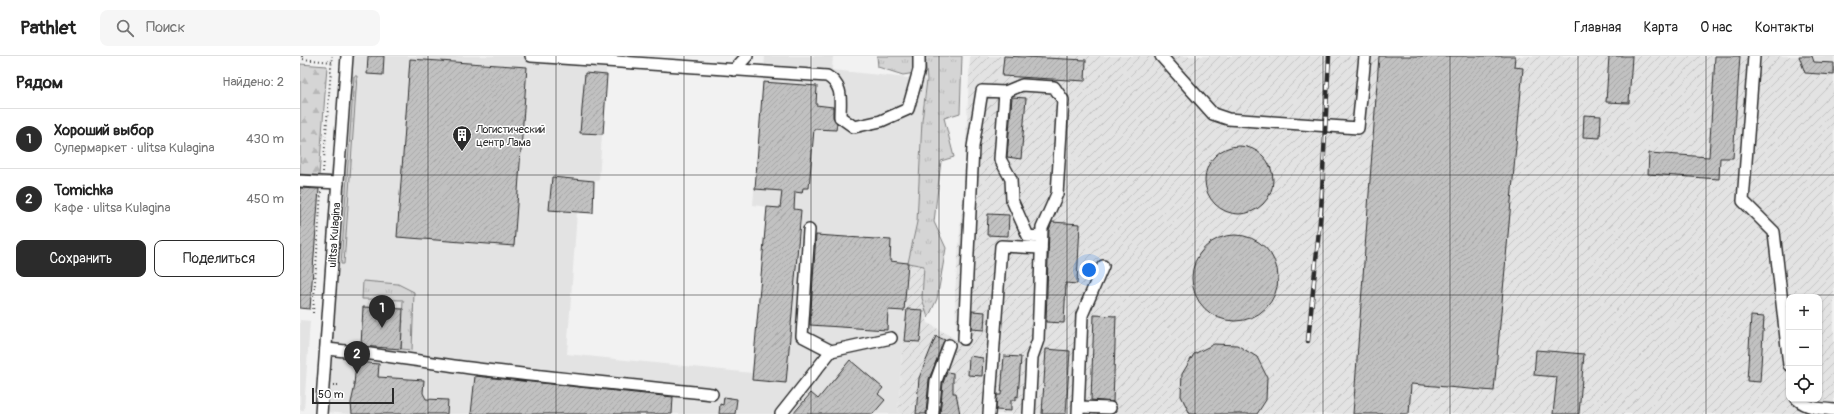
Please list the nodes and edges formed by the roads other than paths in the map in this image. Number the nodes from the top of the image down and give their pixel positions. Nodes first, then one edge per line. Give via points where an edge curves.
1 (347, 56) edge
2 (531, 56) edge
3 (747, 56) edge
4 (919, 56) edge
5 (1161, 56) edge
6 (1365, 56) edge
7 (1754, 56) edge
8 (734, 70) junction
9 (1005, 92) junction
10 (300, 181) edge
11 (338, 183) junction
12 (809, 230) dead end
13 (1041, 243) junction
14 (1103, 266) dead end
15 (891, 338) dead end
16 (1786, 338) edge
17 (964, 339) dead end
18 (949, 345) dead end
19 (326, 349) junction
20 (831, 351) junction
21 (712, 394) dead end
22 (1800, 402) edge
23 (1110, 408) dead end
24 (1078, 410) edge
25 (1834, 410) edge
26 (321, 414) edge
27 (781, 414) edge
28 (933, 414) edge
29 (989, 414) edge
30 (1029, 414) edge

1 - 11 street, ulitsa Kulagina
2 - 8 street
3 - 8 street
4 - 8 street via 919,70 908,109 881,121 854,126 840,117 839,86 827,76
5 - 6 street via 1213,114 1228,119 1358,128
7 - 16 street via 1743,201 1774,232
9 - 13 street via 1000,159 1011,179 1012,200 1028,236
9 - 13 street via 1022,85 1054,88 1063,100 1057,194 1042,228
9 - 17 street via 982,90 973,147
10 - 11 street
11 - 19 street, ulitsa Kulagina
12 - 20 street via 802,336
13 - 29 street via 1001,246
13 - 30 street via 1038,340 1032,357
14 - 24 street via 1082,315
15 - 20 street
18 - 28 street via 936,380
19 - 21 street via 384,354 473,369
19 - 26 street, ulitsa Kulagina
20 - 27 street
22 - 25 street via 1812,407
23 - 24 street

